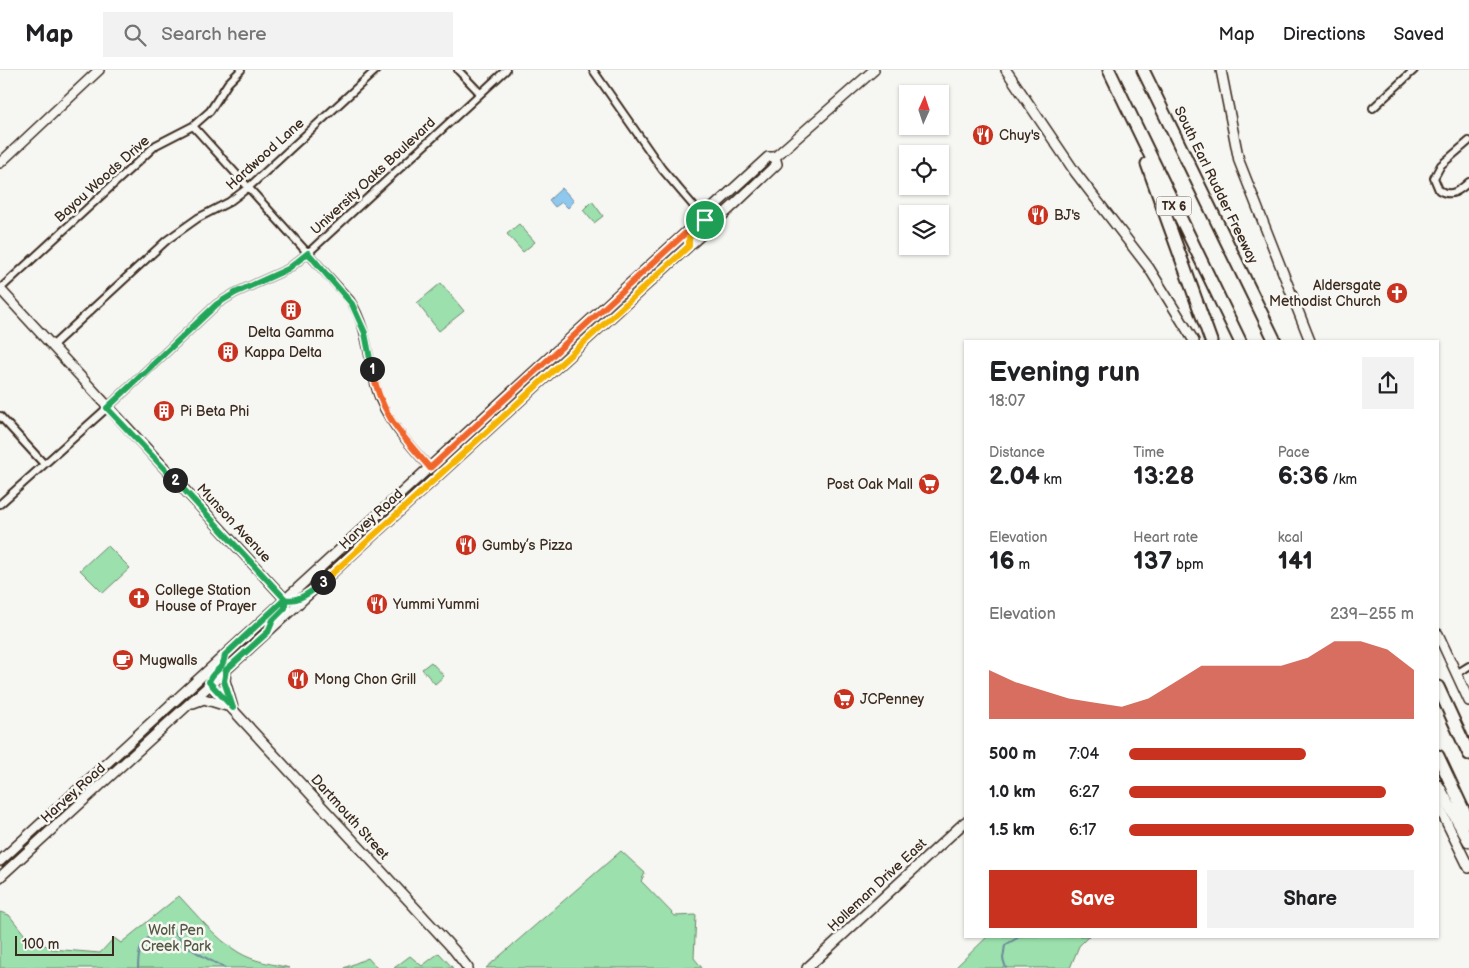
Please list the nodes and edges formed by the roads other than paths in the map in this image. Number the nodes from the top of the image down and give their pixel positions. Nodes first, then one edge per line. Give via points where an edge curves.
1 (99, 70) edge
2 (241, 70) edge
3 (376, 70) edge
4 (458, 70) edge
5 (506, 70) edge
6 (593, 70) edge
7 (874, 70) edge
8 (1006, 70) edge
9 (1109, 70) edge
10 (1143, 70) edge
11 (1221, 70) edge
12 (1414, 70) edge
13 (480, 93) junction
14 (1372, 108) dead end
15 (1129, 113) junction
16 (194, 126) junction
17 (1469, 141) edge
18 (775, 157) junction
19 (0, 163) edge
20 (1469, 182) edge
21 (248, 187) junction
22 (703, 217) junction
23 (689, 246) junction
24 (308, 253) junction
25 (0, 289) edge
26 (584, 325) junction
27 (594, 333) junction
28 (1274, 338) edge
29 (1193, 340) edge
30 (1211, 340) edge
31 (1240, 340) edge
32 (1310, 340) edge
33 (52, 346) junction
34 (506, 399) junction
35 (107, 408) junction
36 (0, 416) edge
37 (483, 435) junction
38 (44, 464) junction
39 (430, 468) junction
40 (410, 502) junction
41 (0, 504) edge
42 (314, 590) junction
43 (285, 599) junction
44 (268, 632) junction
45 (1439, 636) edge
46 (225, 655) junction
47 (1469, 666) edge
48 (226, 670) junction
49 (1456, 674) junction
50 (210, 685) junction
51 (1439, 689) edge
52 (182, 694) junction
53 (1469, 701) edge
54 (189, 705) junction
55 (233, 708) junction
56 (1469, 754) edge
57 (1439, 758) edge
58 (107, 763) junction
59 (1439, 788) edge
60 (84, 802) junction
61 (1439, 807) edge
62 (1469, 822) edge
63 (964, 823) edge
64 (1469, 841) edge
65 (15, 848) junction
66 (0, 861) edge
67 (1469, 868) edge
68 (0, 869) edge
69 (0, 878) edge
70 (468, 968) edge
71 (807, 968) edge

1 - 19 main road
2 - 16 street, Bayou Woods Drive via 228,83 210,111
3 - 21 street, Hardwood Lane
4 - 13 street
5 - 13 street, University Oaks Boulevard
6 - 22 street via 662,169
7 - 18 main road, Harvey Road
8 - 29 main road via 1075,172 1148,268
9 - 15 highway, TX 6
10 - 28 highway, South Earl Rudder Freeway / TX 6
11 - 32 main road via 1239,162
12 - 14 street
13 - 24 street, University Oaks Boulevard
15 - 30 highway
15 - 31 highway, TX 6
16 - 21 street
16 - 25 street, Bayou Woods Drive via 156,145
17 - 20 street via 1441,165 1434,178 1439,190 1448,194
18 - 22 main road, Harvey Road via 768,157
18 - 23 main road, Harvey Road via 777,164
21 - 24 street
21 - 33 street, Hardwood Lane via 167,240
22 - 23 main road via 705,222 689,238
22 - 26 main road, Harvey Road
23 - 27 main road, Harvey Road
24 - 35 street, University Oaks Boulevard via 288,269 217,304
24 - 39 street via 352,304 366,337 376,392 382,406 397,430
25 - 33 main road, Munson Avenue
26 - 27 main road
26 - 34 main road, Harvey Road
27 - 37 main road, Harvey Road
33 - 35 main road, Munson Avenue
34 - 37 main road via 503,408 482,428
34 - 39 main road, Harvey Road
35 - 38 street, University Oaks Boulevard
35 - 43 main road, Munson Avenue
36 - 38 street
37 - 40 main road, Harvey Road
38 - 41 street, University Oaks Boulevard
39 - 40 main road via 432,473 412,493
39 - 43 main road, Harvey Road
40 - 42 main road, Harvey Road
42 - 43 main road via 293,600
42 - 44 main road, Harvey Road
43 - 44 main road via 285,608 273,620
43 - 46 main road, Harvey Road
44 - 48 main road, Harvey Road
45 - 49 main road
46 - 50 main road via 224,665 210,678
46 - 52 main road, Harvey Road
47 - 49 street
48 - 50 main road, Harvey Road
48 - 55 main road via 224,681
49 - 53 main road
50 - 52 main road
50 - 54 main road, Harvey Road
50 - 55 main road, Dartmouth Street
51 - 56 highway
52 - 58 main road, Harvey Road
54 - 55 main road via 204,699
54 - 60 main road, Harvey Road
55 - 70 main road, Dartmouth Street
57 - 62 highway
58 - 60 main road via 109,770 85,792
58 - 65 main road, Harvey Road
59 - 64 highway
60 - 69 main road, Harvey Road
61 - 67 main road
63 - 71 main road, Holleman Drive East
65 - 66 main road, Harvey Road
65 - 68 main road via 10,860

